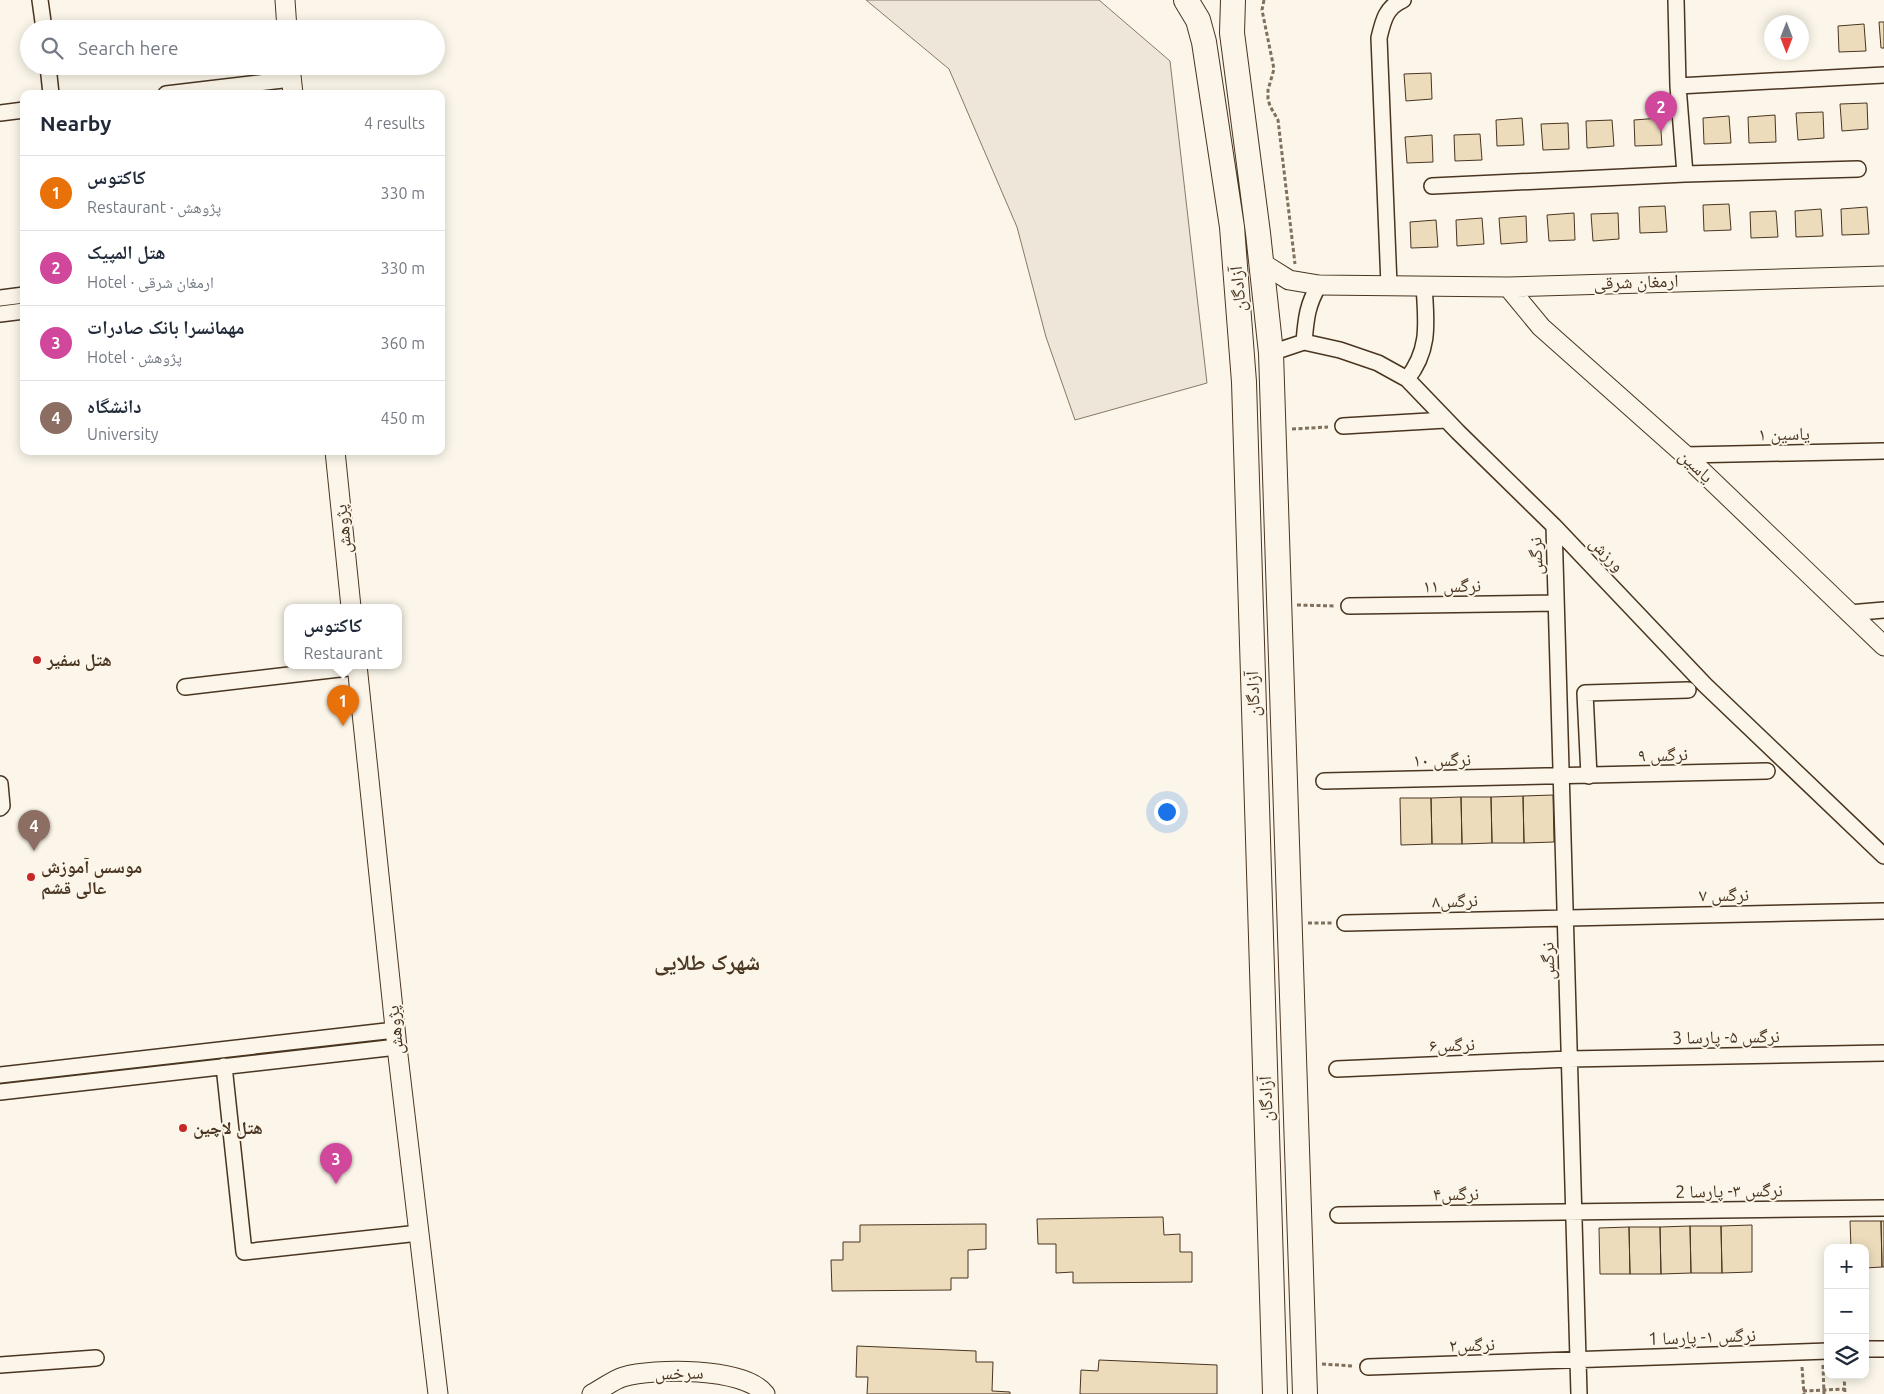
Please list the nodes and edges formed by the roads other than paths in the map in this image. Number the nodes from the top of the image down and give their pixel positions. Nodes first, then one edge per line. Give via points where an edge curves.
1 (40, 0) edge
2 (284, 0) edge
3 (1186, 0) edge
4 (1233, 0) edge
5 (1676, 0) edge
6 (1398, 2) edge
7 (43, 20) edge
8 (286, 20) edge
9 (49, 75) edge
10 (1884, 75) edge
11 (291, 80) edge
12 (1678, 86) junction
13 (51, 90) edge
14 (202, 90) edge
15 (20, 110) edge
16 (0, 113) edge
17 (1858, 169) dead end
18 (1684, 174) junction
19 (1432, 186) dead end
20 (1262, 263) junction
21 (1884, 276) edge
22 (1319, 285) junction
23 (1389, 285) junction
24 (1424, 285) junction
25 (1508, 286) junction
26 (20, 296) edge
27 (0, 298) edge
28 (20, 312) edge
29 (0, 314) edge
30 (1304, 342) junction
31 (1271, 353) junction
32 (1407, 378) junction
33 (1446, 420) junction
34 (1343, 426) road end
35 (1884, 451) edge
36 (335, 455) edge
37 (1685, 455) junction
38 (1554, 526) junction
39 (1556, 603) junction
40 (351, 604) edge
41 (1349, 606) road end
42 (1884, 610) edge
43 (1849, 613) junction
44 (1884, 646) edge
45 (332, 669) edge
46 (357, 669) edge
47 (185, 687) dead end
48 (1688, 690) dead end
49 (1767, 771) dead end
50 (1561, 776) junction
51 (1589, 776) junction
52 (1324, 781) dead end
53 (0, 784) edge
54 (0, 808) edge
55 (1884, 856) edge
56 (1884, 911) edge
57 (1565, 917) junction
58 (1345, 923) road end
59 (396, 1039) junction
60 (1884, 1054) edge
61 (1569, 1059) junction
62 (224, 1066) junction
63 (1337, 1069) dead end
64 (0, 1075) edge
65 (0, 1092) edge
66 (1298, 1162) junction
67 (1268, 1163) junction
68 (1884, 1208) edge
69 (1574, 1212) junction
70 (1338, 1215) dead end
71 (419, 1233) junction
72 (1884, 1349) edge
73 (1869, 1350) edge
74 (1824, 1351) edge
75 (96, 1358) dead end
76 (1578, 1360) junction
77 (0, 1365) edge
78 (1368, 1367) dead end
79 (438, 1394) edge
80 (592, 1394) edge
81 (765, 1394) edge
82 (1275, 1394) edge
83 (1305, 1394) edge
84 (1579, 1394) edge

1 - 7 street
2 - 8 street
3 - 67 main road, آزادگان via 1198,20 1204,42 1232,227 1240,307
4 - 20 main road, آزادگان via 1232,33
5 - 12 street
6 - 23 street via 1383,19 1379,38
9 - 13 street
10 - 12 street
11 - 14 street
12 - 18 street
15 - 16 street
17 - 18 street
18 - 19 street
20 - 22 street, ارمغان شرقی via 1289,280
20 - 31 main road, آزادگان
21 - 25 street, ارمغان شرقی
22 - 23 street, ارمغان شرقی
22 - 30 street via 1306,316
23 - 24 street, ارمغان شرقی
24 - 25 street, ارمغان شرقی
24 - 32 street via 1427,334 1416,367
25 - 37 street, یاسین via 1541,327
26 - 27 street
28 - 29 street
30 - 31 street
30 - 32 street, ورزش via 1378,363
31 - 66 main road, آزادگان
32 - 33 street, ورزش
33 - 34 street
33 - 38 street, ورزش
35 - 37 street, یاسین ۱
36 - 40 street, پژوهش
37 - 43 street, یاسین
38 - 39 street, نرگس
38 - 55 street, ورزش via 1705,685
39 - 41 street, نرگس ۱۱
39 - 50 street, نرگس
42 - 43 street
43 - 44 street, یاسین
45 - 47 street
46 - 59 street, پژوهش
48 - 51 street via 1585,693
49 - 51 street, نرگس ۹
50 - 51 street, نرگس ۹
50 - 52 street, نرگس ۱۰
50 - 57 street, نرگس
53 - 54 street
56 - 57 street, نرگس ۷
57 - 58 street, نرگس۸
57 - 61 street, نرگس
59 - 62 street
59 - 64 street
59 - 71 street, پژوهش
60 - 61 street, نرگس ۵- پارسا 3
61 - 63 street, نرگس۶
61 - 69 street, نرگس
62 - 65 street
62 - 71 street via 244,1252
66 - 67 main road
66 - 83 main road, آزادگان
67 - 82 main road, آزادگان
68 - 69 street, نرگس ۳- پارسا 2
69 - 70 street, نرگس۴
69 - 76 street, نرگس
71 - 79 street, پژوهش
72 - 73 street
74 - 76 street, نرگس ۱- پارسا 1
75 - 77 street
76 - 78 street, نرگس۲
76 - 84 street, نرگس
80 - 81 street, سرخس via 622,1377 671,1370 715,1373 759,1386

